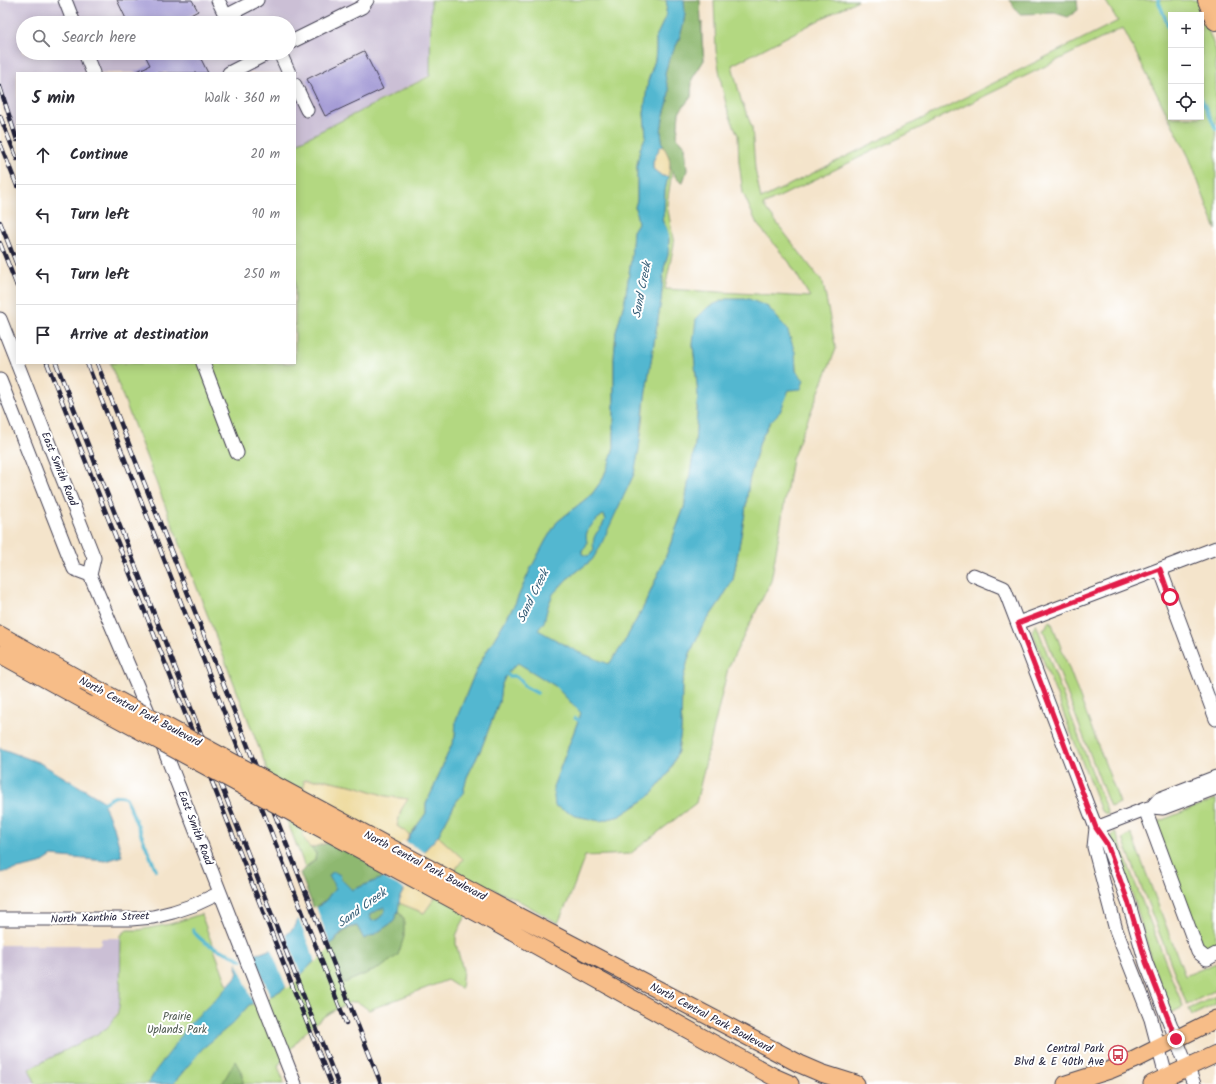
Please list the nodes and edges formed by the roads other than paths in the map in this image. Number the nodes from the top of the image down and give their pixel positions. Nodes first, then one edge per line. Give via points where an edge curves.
1 (65, 0) edge
2 (218, 0) edge
3 (257, 0) edge
4 (367, 0) edge
5 (1208, 0) edge
6 (71, 16) edge
7 (226, 16) edge
8 (234, 16) edge
9 (1216, 20) edge
10 (296, 40) edge
11 (88, 60) edge
12 (245, 60) edge
13 (283, 60) edge
14 (93, 72) edge
15 (230, 72) edge
16 (289, 72) edge
17 (296, 87) edge
18 (307, 110) dead end
19 (0, 319) edge
20 (16, 359) edge
21 (18, 364) edge
22 (203, 364) edge
23 (0, 380) edge
24 (237, 453) dead end
25 (1216, 548) edge
26 (1160, 569) junction
27 (973, 574) dead end
28 (90, 575) junction
29 (1018, 623) junction
30 (0, 636) edge
31 (0, 654) edge
32 (1216, 719) edge
33 (1216, 777) edge
34 (1216, 788) edge
35 (1149, 808) junction
36 (1096, 828) junction
37 (220, 893) junction
38 (489, 910) junction
39 (0, 919) edge
40 (1216, 954) edge
41 (1216, 1019) edge
42 (1176, 1039) junction
43 (1158, 1048) junction
44 (1216, 1054) edge
45 (1188, 1068) junction
46 (294, 1082) edge
47 (1162, 1082) edge
48 (790, 1084) edge
49 (856, 1084) edge
50 (1066, 1084) edge
51 (1194, 1084) edge

1 - 6 street
2 - 7 street
3 - 8 street
4 - 10 street via 362,7
5 - 9 highway
11 - 14 street
12 - 15 street
13 - 16 street
17 - 18 street
19 - 20 street, East Smith Road
21 - 28 street, East Smith Road via 94,558
22 - 24 street
23 - 28 street, East Smith Road via 74,569
25 - 26 street
26 - 29 street
26 - 32 street
27 - 29 street via 1004,588
28 - 37 street, East Smith Road via 165,750
29 - 36 street
30 - 38 main road, North Central Park Boulevard, bridge
31 - 38 main road, North Central Park Boulevard, bridge via 93,705
33 - 35 street via 1160,799
34 - 35 street via 1163,808
35 - 36 street
35 - 40 street via 1198,952 1207,959
36 - 42 street via 1107,844 1128,901 1146,962
36 - 43 street via 1094,848 1116,930 1151,1019
37 - 39 street, North Xanthia Street via 194,905 153,917
37 - 46 street, East Smith Road
38 - 48 main road, North Central Park Boulevard via 719,1046
38 - 49 main road, North Central Park Boulevard via 800,1064
41 - 42 main road
42 - 43 main road
42 - 45 street
43 - 47 street
43 - 50 main road via 1110,1070
44 - 45 main road
45 - 47 main road
45 - 51 street

